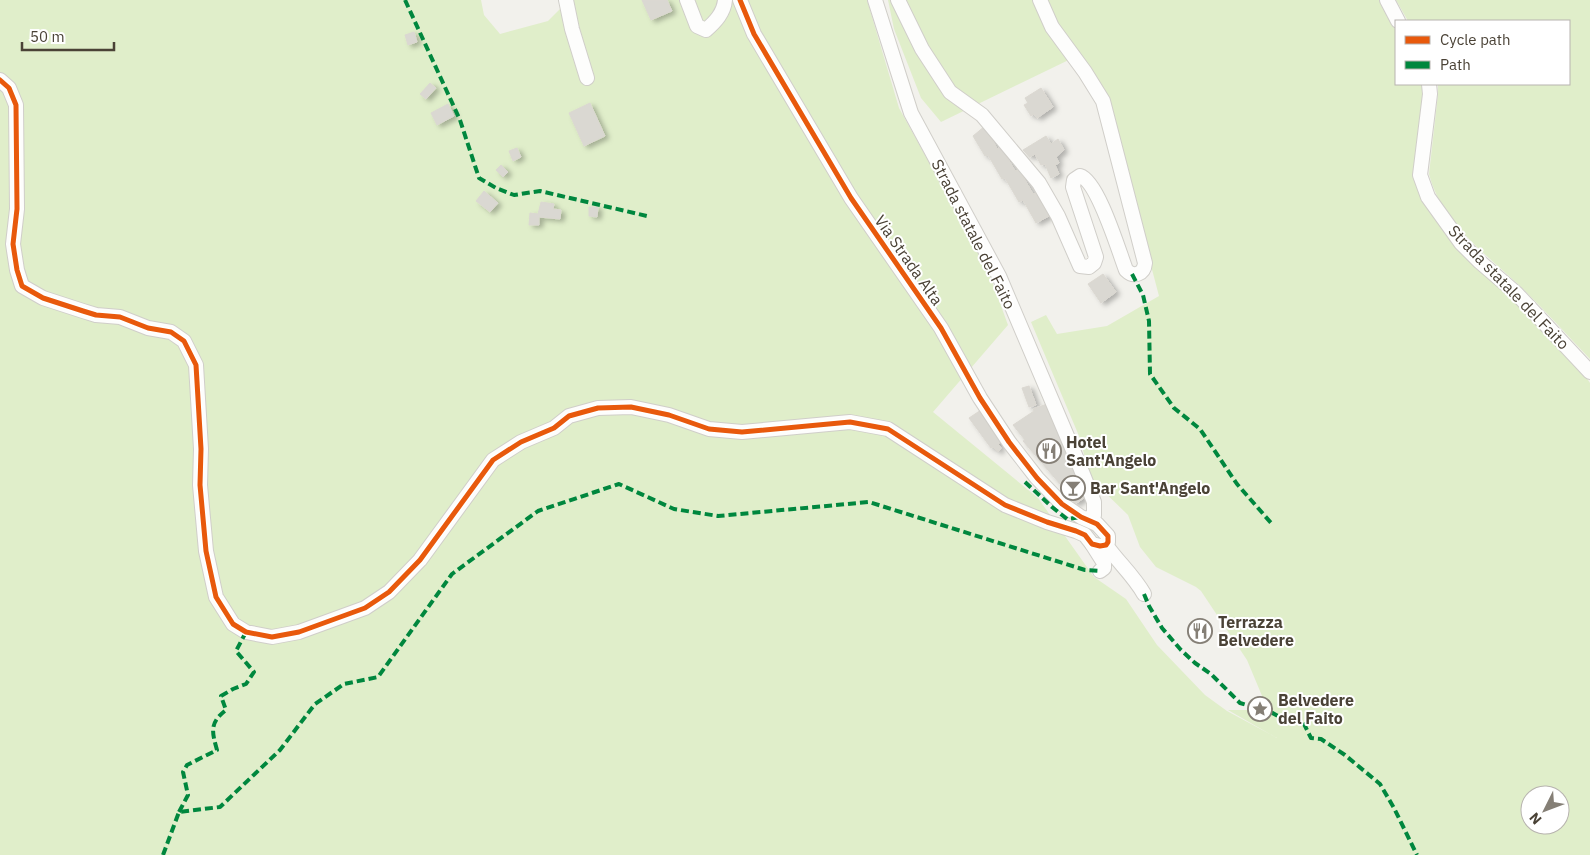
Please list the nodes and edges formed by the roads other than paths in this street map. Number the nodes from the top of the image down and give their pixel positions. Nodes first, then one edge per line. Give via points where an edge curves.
1 (566, 0) edge
2 (687, 0) edge
3 (725, 0) edge
4 (740, 0) edge
5 (875, 0) edge
6 (898, 0) edge
7 (1040, 0) edge
8 (1387, 0) edge
9 (1397, 20) edge
10 (587, 78) dead end
11 (0, 80) edge
12 (1429, 85) edge
13 (1590, 372) edge
14 (1084, 518) junction
15 (1099, 544) junction
16 (1100, 571) dead end
17 (1144, 594) dead end

1 - 10 street
2 - 3 street via 697,26 706,30 717,20
4 - 14 street, Via Strada Alta via 754,34 851,198 941,328 1009,442 1062,504
5 - 14 street, Strada statale del Faito via 911,113 999,276 1078,462 1094,502 1094,515
6 - 7 street via 922,49 950,92 982,115 1039,183 1080,266 1089,267 1096,257 1073,188 1074,180 1080,176 1090,182 1107,216 1126,270 1138,274 1144,263 1103,100 1052,27
8 - 9 street
11 - 15 street via 9,88 16,105 17,209 13,244 22,286 43,298 96,315 120,317 148,328 171,332 184,341 196,365 206,551 216,597 233,624 246,632 272,637 299,632 365,608 389,592 420,560 493,460 521,442 554,428 569,416 598,408 631,407 669,415 709,429 742,432 850,422 888,429 1005,505 1076,531
12 - 13 street, Strada statale del Faito via 1420,174 1428,197 1461,242 1516,293
14 - 15 street, Via Strada Alta via 1097,524 1106,534 1108,542
15 - 16 street via 1104,563
15 - 17 street via 1138,583

